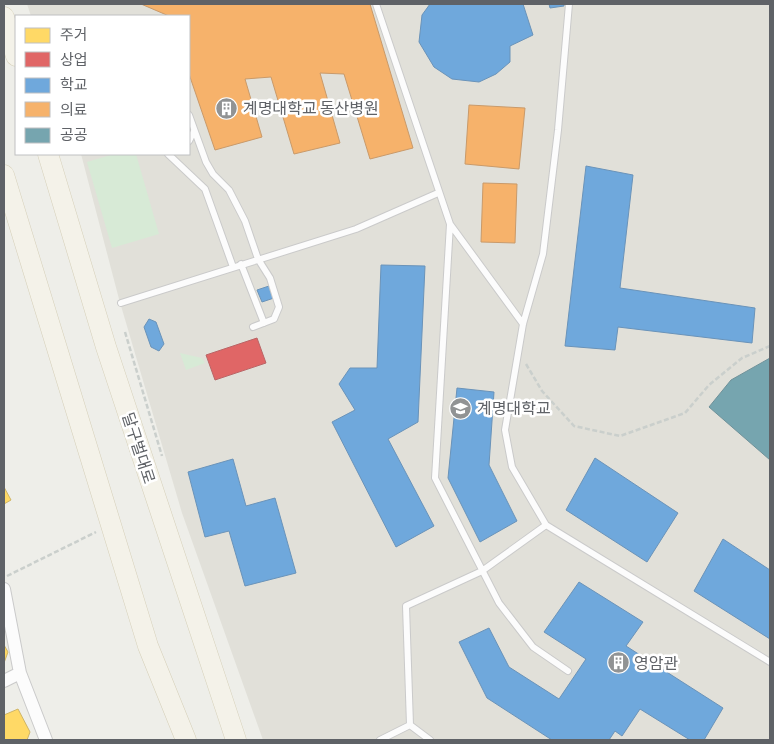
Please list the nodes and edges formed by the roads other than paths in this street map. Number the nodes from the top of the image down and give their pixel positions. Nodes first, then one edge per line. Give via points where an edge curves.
1 (376, 4) edge
2 (568, 4) edge
3 (4, 17) edge
4 (15, 53) edge
5 (190, 118) edge
6 (194, 131) junction
7 (190, 139) edge
8 (48, 155) edge
9 (169, 155) edge
10 (4, 175) edge
11 (438, 193) junction
12 (450, 224) junction
13 (258, 259) junction
14 (241, 264) junction
15 (233, 266) junction
16 (121, 302) dead end
17 (264, 323) junction
18 (523, 324) junction
19 (253, 326) dead end
20 (546, 524) junction
21 (482, 571) junction
22 (4, 589) edge
23 (770, 662) edge
24 (568, 671) dead end
25 (20, 673) junction
26 (4, 680) edge
27 (410, 725) junction
28 (46, 740) edge
29 (186, 740) edge
30 (236, 740) edge
31 (380, 740) edge
32 (430, 740) edge

1 - 11 lane
2 - 18 lane via 546,235
3 - 4 main road
5 - 6 lane
6 - 7 lane
6 - 13 lane via 206,162 229,190 241,212
8 - 30 main road, 달구벌대로 via 106,347
9 - 15 lane via 204,189
10 - 29 main road via 148,646
11 - 12 lane
11 - 13 lane via 356,229
12 - 18 lane
12 - 21 lane via 435,478
13 - 14 lane
13 - 17 lane via 270,278 279,307 274,319
14 - 15 lane
14 - 17 lane
15 - 16 lane
17 - 19 lane
18 - 20 lane via 504,430 512,467
20 - 21 lane
20 - 23 lane
21 - 24 lane via 499,604 533,647
21 - 27 lane via 406,606
22 - 25 street
25 - 26 street
25 - 28 street
27 - 31 lane
27 - 32 lane

